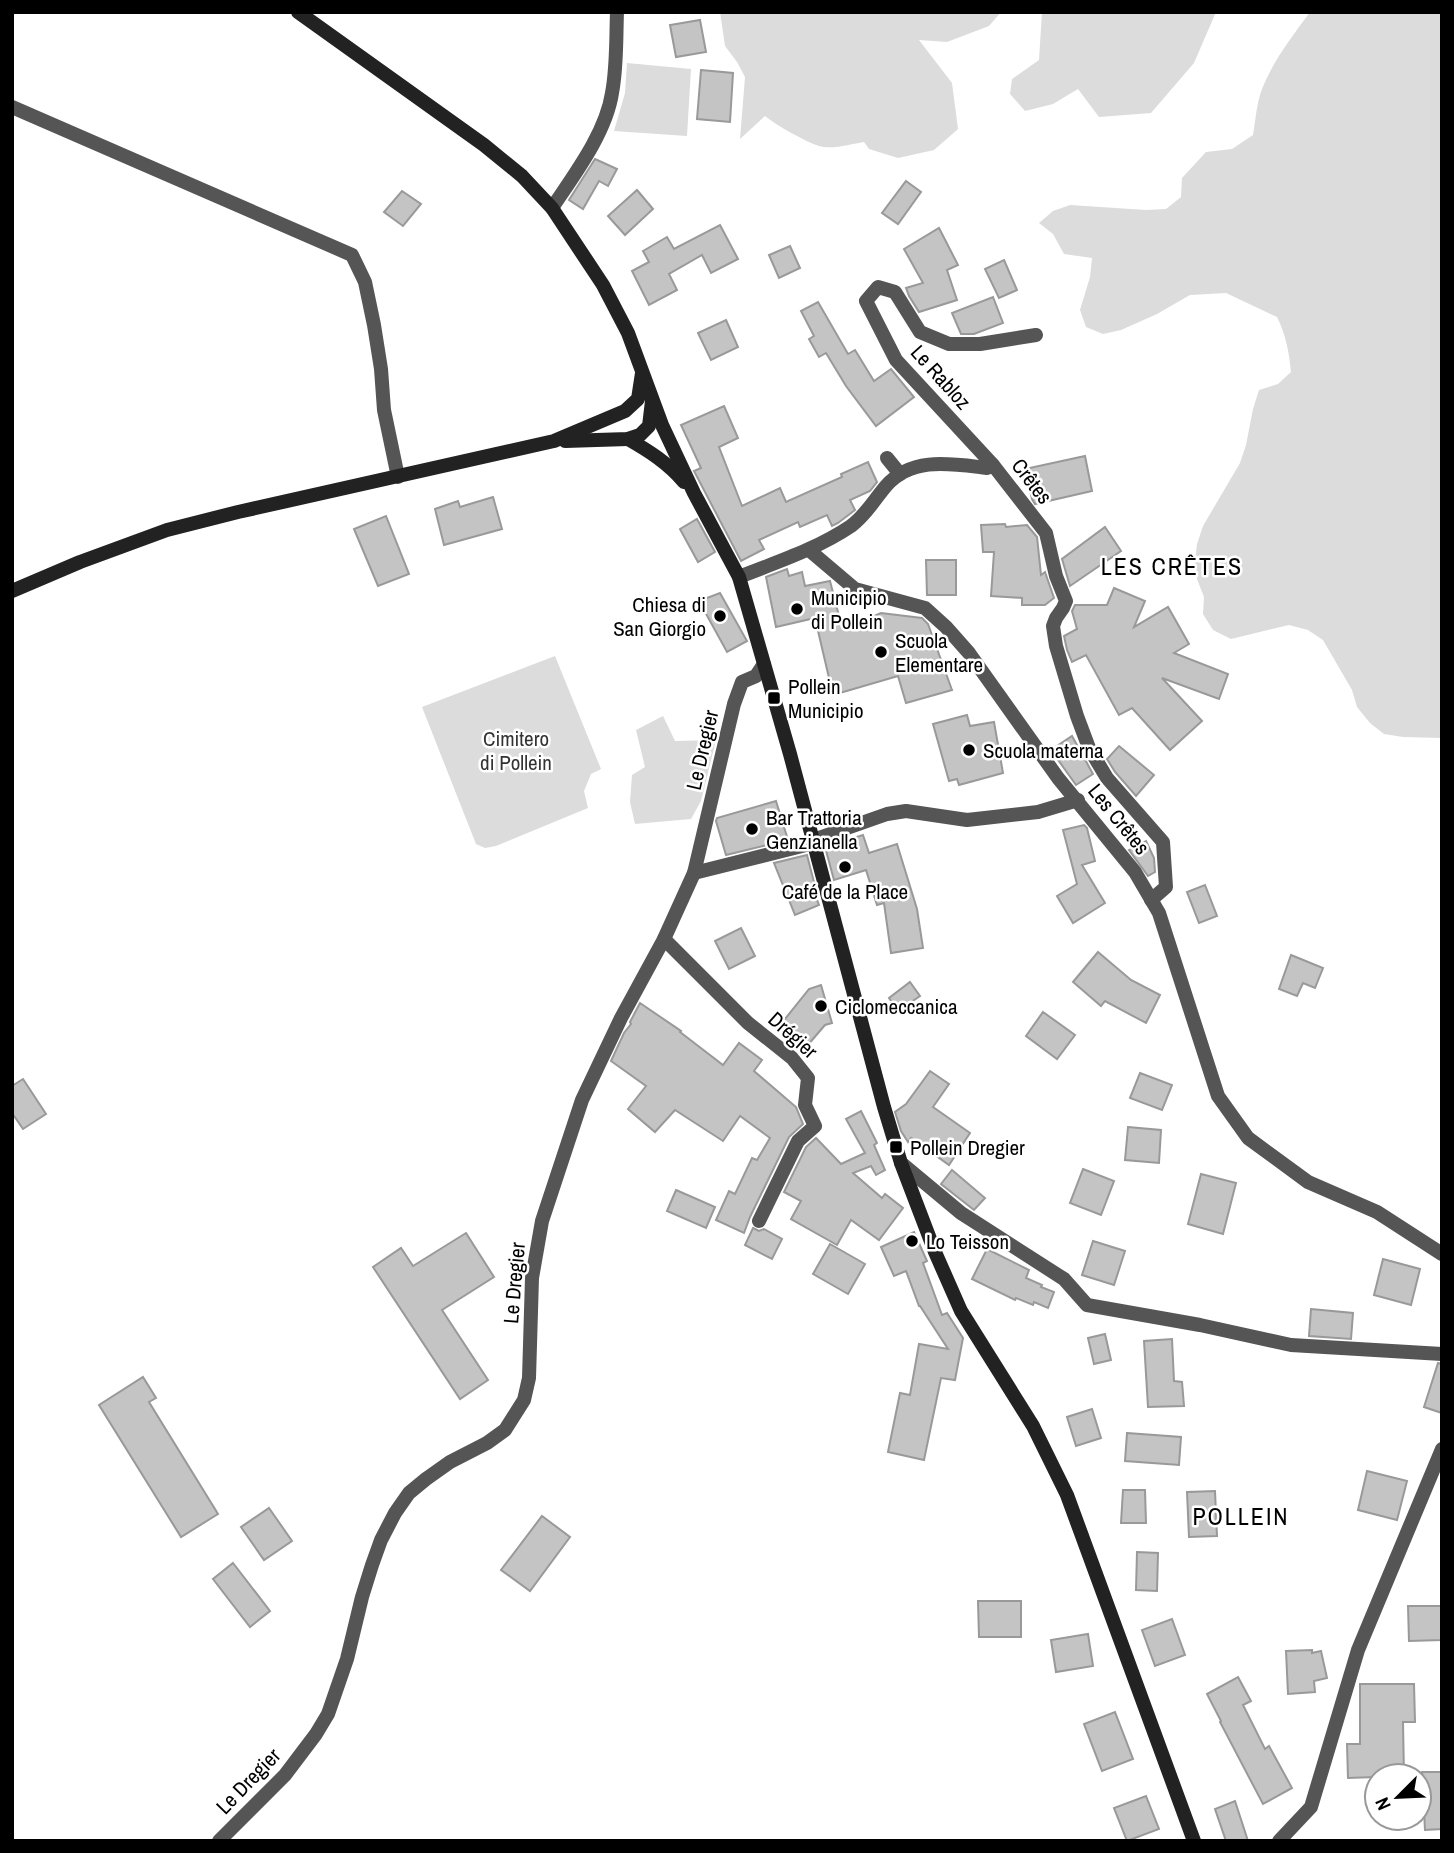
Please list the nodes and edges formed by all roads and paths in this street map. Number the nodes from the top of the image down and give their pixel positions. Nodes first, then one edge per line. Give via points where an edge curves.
1 (298, 12) edge
2 (617, 12) edge
3 (12, 107) edge
4 (552, 208) junction
5 (1036, 335) dead end
6 (643, 370) junction
7 (625, 411) junction
8 (656, 421) junction
9 (628, 439) junction
10 (554, 442) junction
11 (887, 458) dead end
12 (993, 465) junction
13 (900, 474) junction
14 (398, 477) junction
15 (694, 493) junction
16 (1046, 533) joint
17 (809, 550) junction
18 (739, 577) junction
19 (12, 591) edge
20 (765, 664) junction
21 (1078, 800) junction
22 (814, 841) junction
23 (694, 873) junction
24 (1151, 900) junction
25 (664, 939) junction
26 (901, 1163) junction
27 (759, 1221) dead end
28 (1442, 1254) edge
29 (1442, 1354) edge
30 (1442, 1449) edge
31 (219, 1841) edge
32 (1194, 1841) edge
33 (1279, 1841) edge

1 - 4 main road via 484,145 523,176
2 - 4 street via 612,93 606,115
3 - 14 street via 352,255 365,282 374,325
4 - 6 main road via 603,285
5 - 12 street, Le Rabloz via 949,344 920,332 895,292 878,288 866,300 896,359
6 - 7 main road via 638,399
6 - 8 main road
7 - 8 main road
7 - 10 main road
8 - 9 main road
8 - 15 main road
9 - 10 main road
9 - 15 main road via 674,470
10 - 14 main road
11 - 13 street
12 - 13 street, Crêtes via 936,463
12 - 16 street, Crêtes
13 - 17 street via 866,513
14 - 19 main road via 167,530
15 - 18 main road
16 - 24 street, Les Crêtes via 1066,601 1053,626 1056,646 1089,748 1107,778 1163,842 1166,887
17 - 18 street
17 - 21 street, Les Crêtes via 855,589 925,608 946,627
18 - 20 main road
20 - 22 main road
20 - 23 street, Le Dregier via 756,676 742,682 734,704
21 - 22 street via 1038,812 967,820 897,812
21 - 24 street, Les Crêtes via 1135,872
22 - 23 street
22 - 26 main road
23 - 25 street, Le Dregier
24 - 28 street, Les Crêtes via 1218,1096 1248,1138 1308,1182 1377,1212
25 - 27 street, Drégier via 808,1078 805,1105 815,1126 798,1141
25 - 31 street, Le Dregier via 582,1100 542,1221 532,1278 524,1400 505,1430 426,1479 395,1513 372,1565 328,1714 285,1775
26 - 29 street via 961,1213 1064,1279 1087,1305 1292,1345
26 - 32 main road via 961,1311 1033,1426 1067,1495
30 - 33 street via 1358,1650 1311,1807

